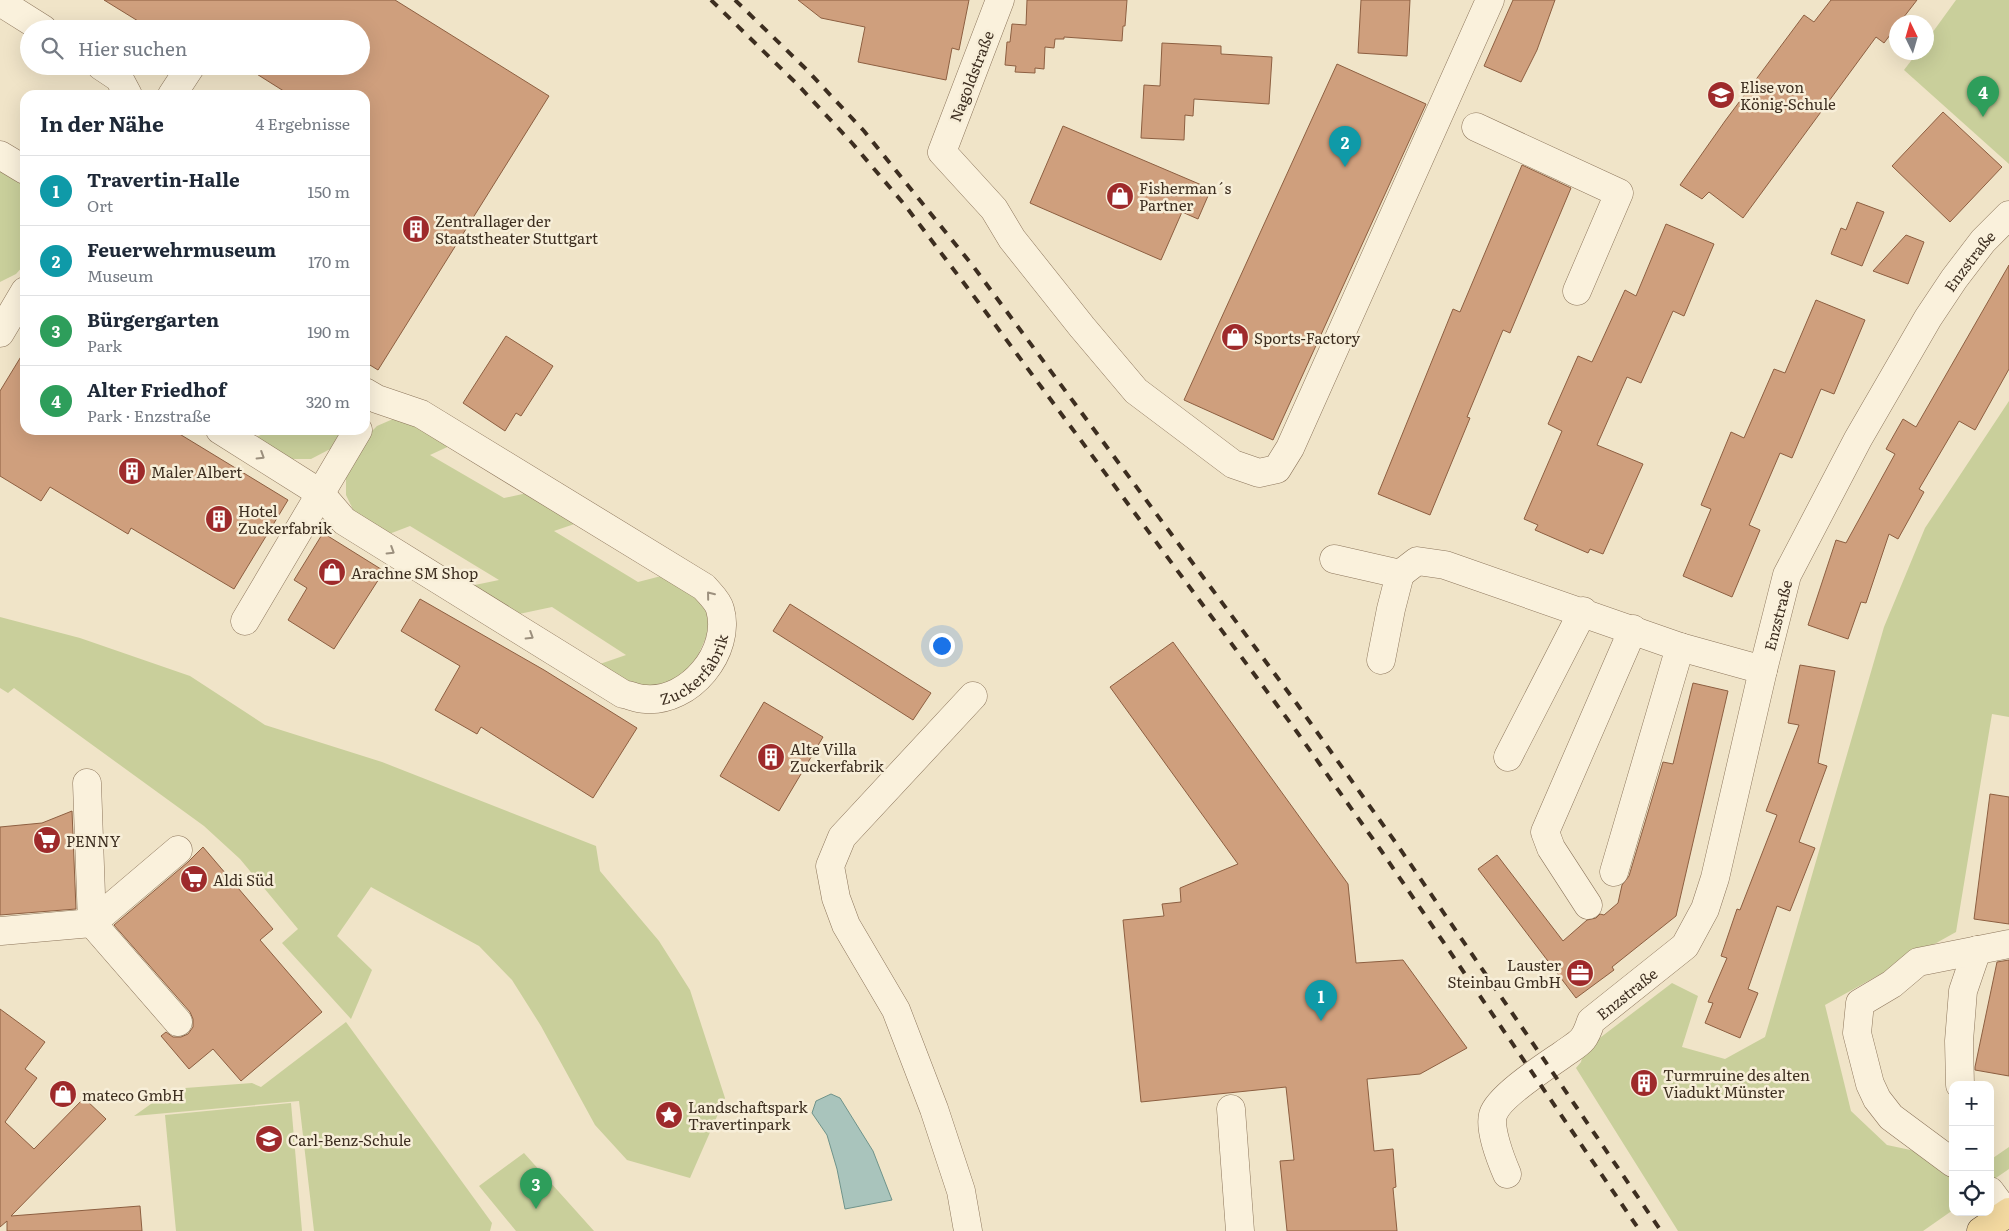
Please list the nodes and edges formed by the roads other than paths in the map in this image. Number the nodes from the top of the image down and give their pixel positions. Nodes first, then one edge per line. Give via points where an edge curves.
1 (1000, 0) edge
2 (1490, 0) edge
3 (0, 2) edge
4 (29, 20) edge
5 (115, 75) edge
6 (185, 75) edge
7 (126, 90) edge
8 (175, 90) edge
9 (1476, 127) dead end
10 (0, 155) edge
11 (20, 167) edge
12 (2009, 215) edge
13 (1578, 291) dead end
14 (370, 403) edge
15 (228, 435) edge
16 (355, 435) edge
17 (320, 493) junction
18 (1334, 559) dead end
19 (1400, 574) junction
20 (1582, 611) junction
21 (245, 620) dead end
22 (1633, 629) junction
23 (1680, 647) junction
24 (1381, 660) dead end
25 (1763, 670) junction
26 (973, 696) dead end
27 (1508, 757) dead end
28 (87, 783) dead end
29 (178, 850) dead end
30 (1614, 872) dead end
31 (1588, 905) dead end
32 (92, 923) junction
33 (1, 931) edge
34 (2009, 944) edge
35 (1977, 950) junction
36 (178, 1022) dead end
37 (1960, 1081) edge
38 (1231, 1109) dead end
39 (1949, 1160) edge
40 (1507, 1174) dead end
41 (1994, 1196) edge
42 (2008, 1213) edge
43 (968, 1231) edge
44 (1240, 1231) edge
45 (1981, 1231) edge

1 - 2 street, Nagoldstraße via 942,152 994,208 1012,239 1136,391 1233,464 1259,473 1277,469 1290,448
3 - 4 street
5 - 7 street
6 - 8 street
9 - 13 street via 1619,194
10 - 11 street
12 - 25 street, Enzstraße via 1983,241 1954,279 1858,439 1787,576
17 -> 14 street, Zuckerfabrik via 344,521 623,694 646,699 667,696 690,685 710,666 722,634 722,625 720,607 704,587 421,414
15 -> 17 street, Zuckerfabrik
16 - 17 street
17 - 21 street
18 - 19 street
19 - 20 street via 1416,561 1446,565
19 - 24 street
20 - 22 street
20 - 27 street
22 - 23 street
22 - 31 street via 1545,832 1551,848
23 - 25 street
23 - 30 street
25 - 40 street, Enzstraße via 1705,909 1685,946 1591,1021 1586,1038 1496,1106 1492,1117 1497,1151
26 - 43 street via 842,837 830,866 836,898 846,925 896,1010 934,1109 961,1191
28 - 32 street
29 - 32 street
32 - 33 street
32 - 36 street
34 - 35 street
35 - 37 street via 1964,991 1959,1041
35 - 39 street via 1918,962 1892,984 1860,1003 1857,1033 1877,1099 1891,1117
38 - 44 street
41 - 42 street
42 - 45 main road

